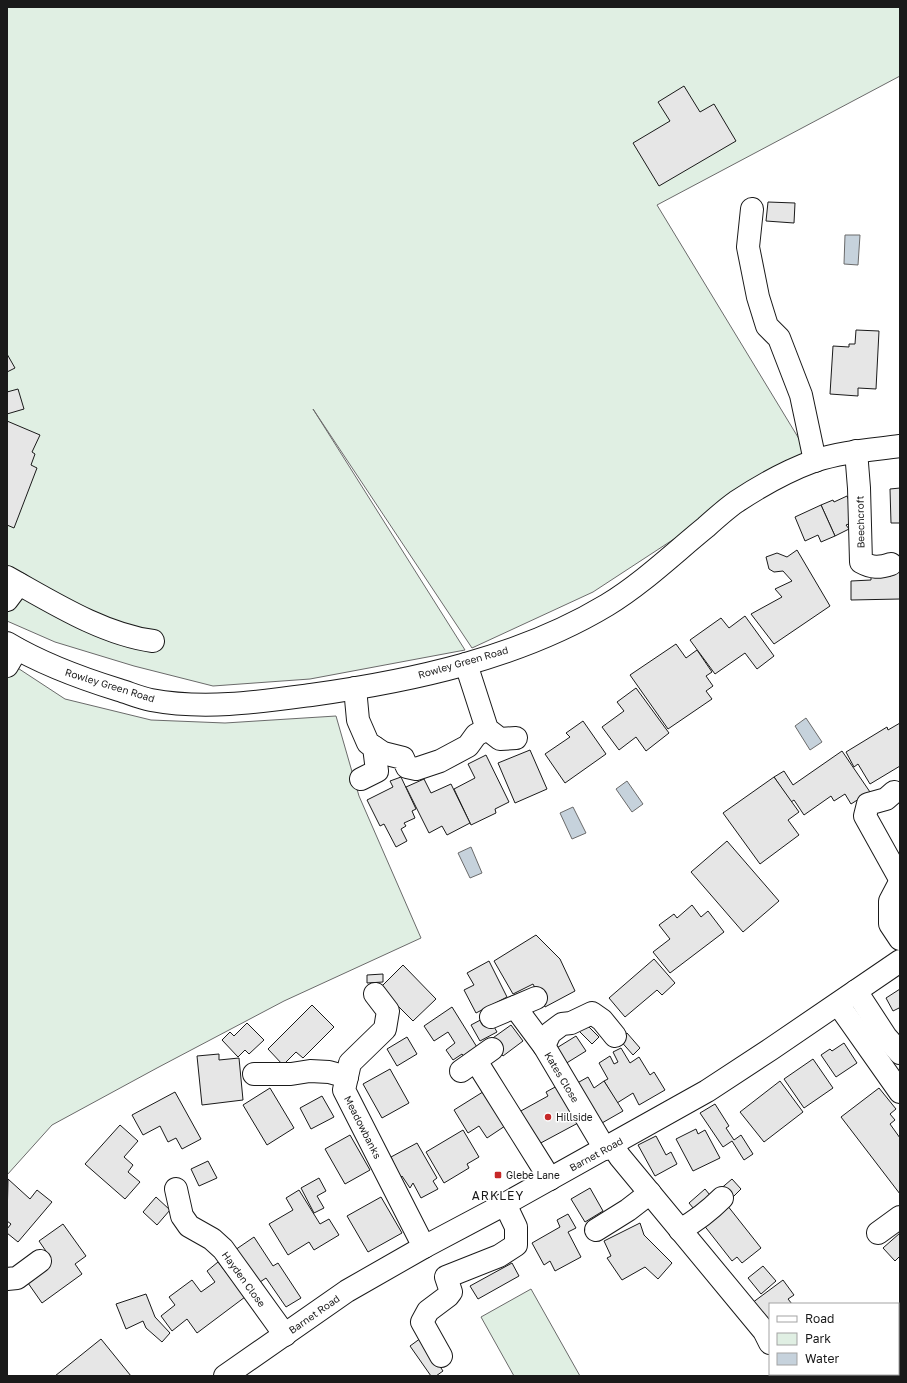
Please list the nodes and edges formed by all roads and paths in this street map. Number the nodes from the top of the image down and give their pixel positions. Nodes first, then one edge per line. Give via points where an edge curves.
1 (752, 209) dead end
2 (900, 446) edge
3 (856, 452) junction
4 (815, 461) junction
5 (891, 564) dead end
6 (11, 587) edge
7 (153, 641) dead end
8 (10, 653) edge
9 (466, 664) junction
10 (355, 688) junction
11 (487, 729) junction
12 (516, 738) dead end
13 (374, 747) junction
14 (361, 780) dead end
15 (894, 792) dead end
16 (900, 881) edge
17 (900, 939) edge
18 (900, 960) edge
19 (856, 991) junction
20 (375, 994) dead end
21 (536, 998) dead end
22 (838, 1004) junction
23 (514, 1007) junction
24 (491, 1017) dead end
25 (615, 1036) dead end
26 (544, 1046) junction
27 (900, 1053) edge
28 (477, 1060) dead end
29 (254, 1074) dead end
30 (347, 1077) junction
31 (900, 1092) edge
32 (608, 1147) junction
33 (550, 1179) junction
34 (176, 1189) dead end
35 (650, 1193) junction
36 (722, 1198) dead end
37 (505, 1204) junction
38 (900, 1217) edge
39 (596, 1230) dead end
40 (680, 1230) junction
41 (878, 1233) dead end
42 (424, 1247) junction
43 (40, 1261) dead end
44 (7, 1279) edge
45 (285, 1335) junction
46 (769, 1341) edge
47 (441, 1356) dead end
48 (225, 1376) edge

1 - 4 street via 748,247 758,297 767,326 779,338 801,395
2 - 3 street, Rowley Green Road
3 - 4 street, Rowley Green Road
3 - 5 street, Beechcroft via 861,562 870,567
4 - 9 street, Rowley Green Road via 787,473 735,502 631,590 606,606 529,643
6 - 7 street via 114,632
8 - 10 street, Rowley Green Road via 150,700 205,705 266,701
9 - 10 street, Rowley Green Road
9 - 11 street
10 - 13 street via 358,720 368,743
11 - 12 street via 500,739
11 - 13 street via 476,735 468,746 440,761 416,769 407,766 403,758 383,753
13 - 14 street via 376,771
15 - 16 street via 886,799 868,804 865,816
16 - 17 street via 890,901 890,924
18 - 19 street, Barnet Road
19 - 22 street, Barnet Road
19 - 27 street via 886,1037
20 - 30 street, Meadowbanks via 388,1012 385,1029 350,1062
21 - 23 street
22 - 31 street
22 - 32 street, Barnet Road via 706,1091
23 - 24 street
23 - 26 street, Kates Close
25 - 26 street via 602,1020 592,1013 571,1023 562,1024 550,1033
26 - 32 street, Kates Close
28 - 33 street
29 - 30 street via 310,1071 329,1072
30 - 42 street, Meadowbanks via 344,1090
32 - 33 street, Barnet Road
32 - 35 street via 620,1157
33 - 37 street, Barnet Road
34 - 45 street, Hayden Close via 182,1216 189,1226 212,1239 223,1249
35 - 39 street
35 - 40 street
36 - 40 street via 694,1222
37 - 42 street, Barnet Road
37 - 47 street via 516,1226 516,1245 499,1256 446,1277 451,1292 428,1311 422,1322
38 - 41 street
40 - 46 street via 764,1331
42 - 45 street, Barnet Road via 347,1291
43 - 44 street via 17,1278
45 - 48 street, Barnet Road

